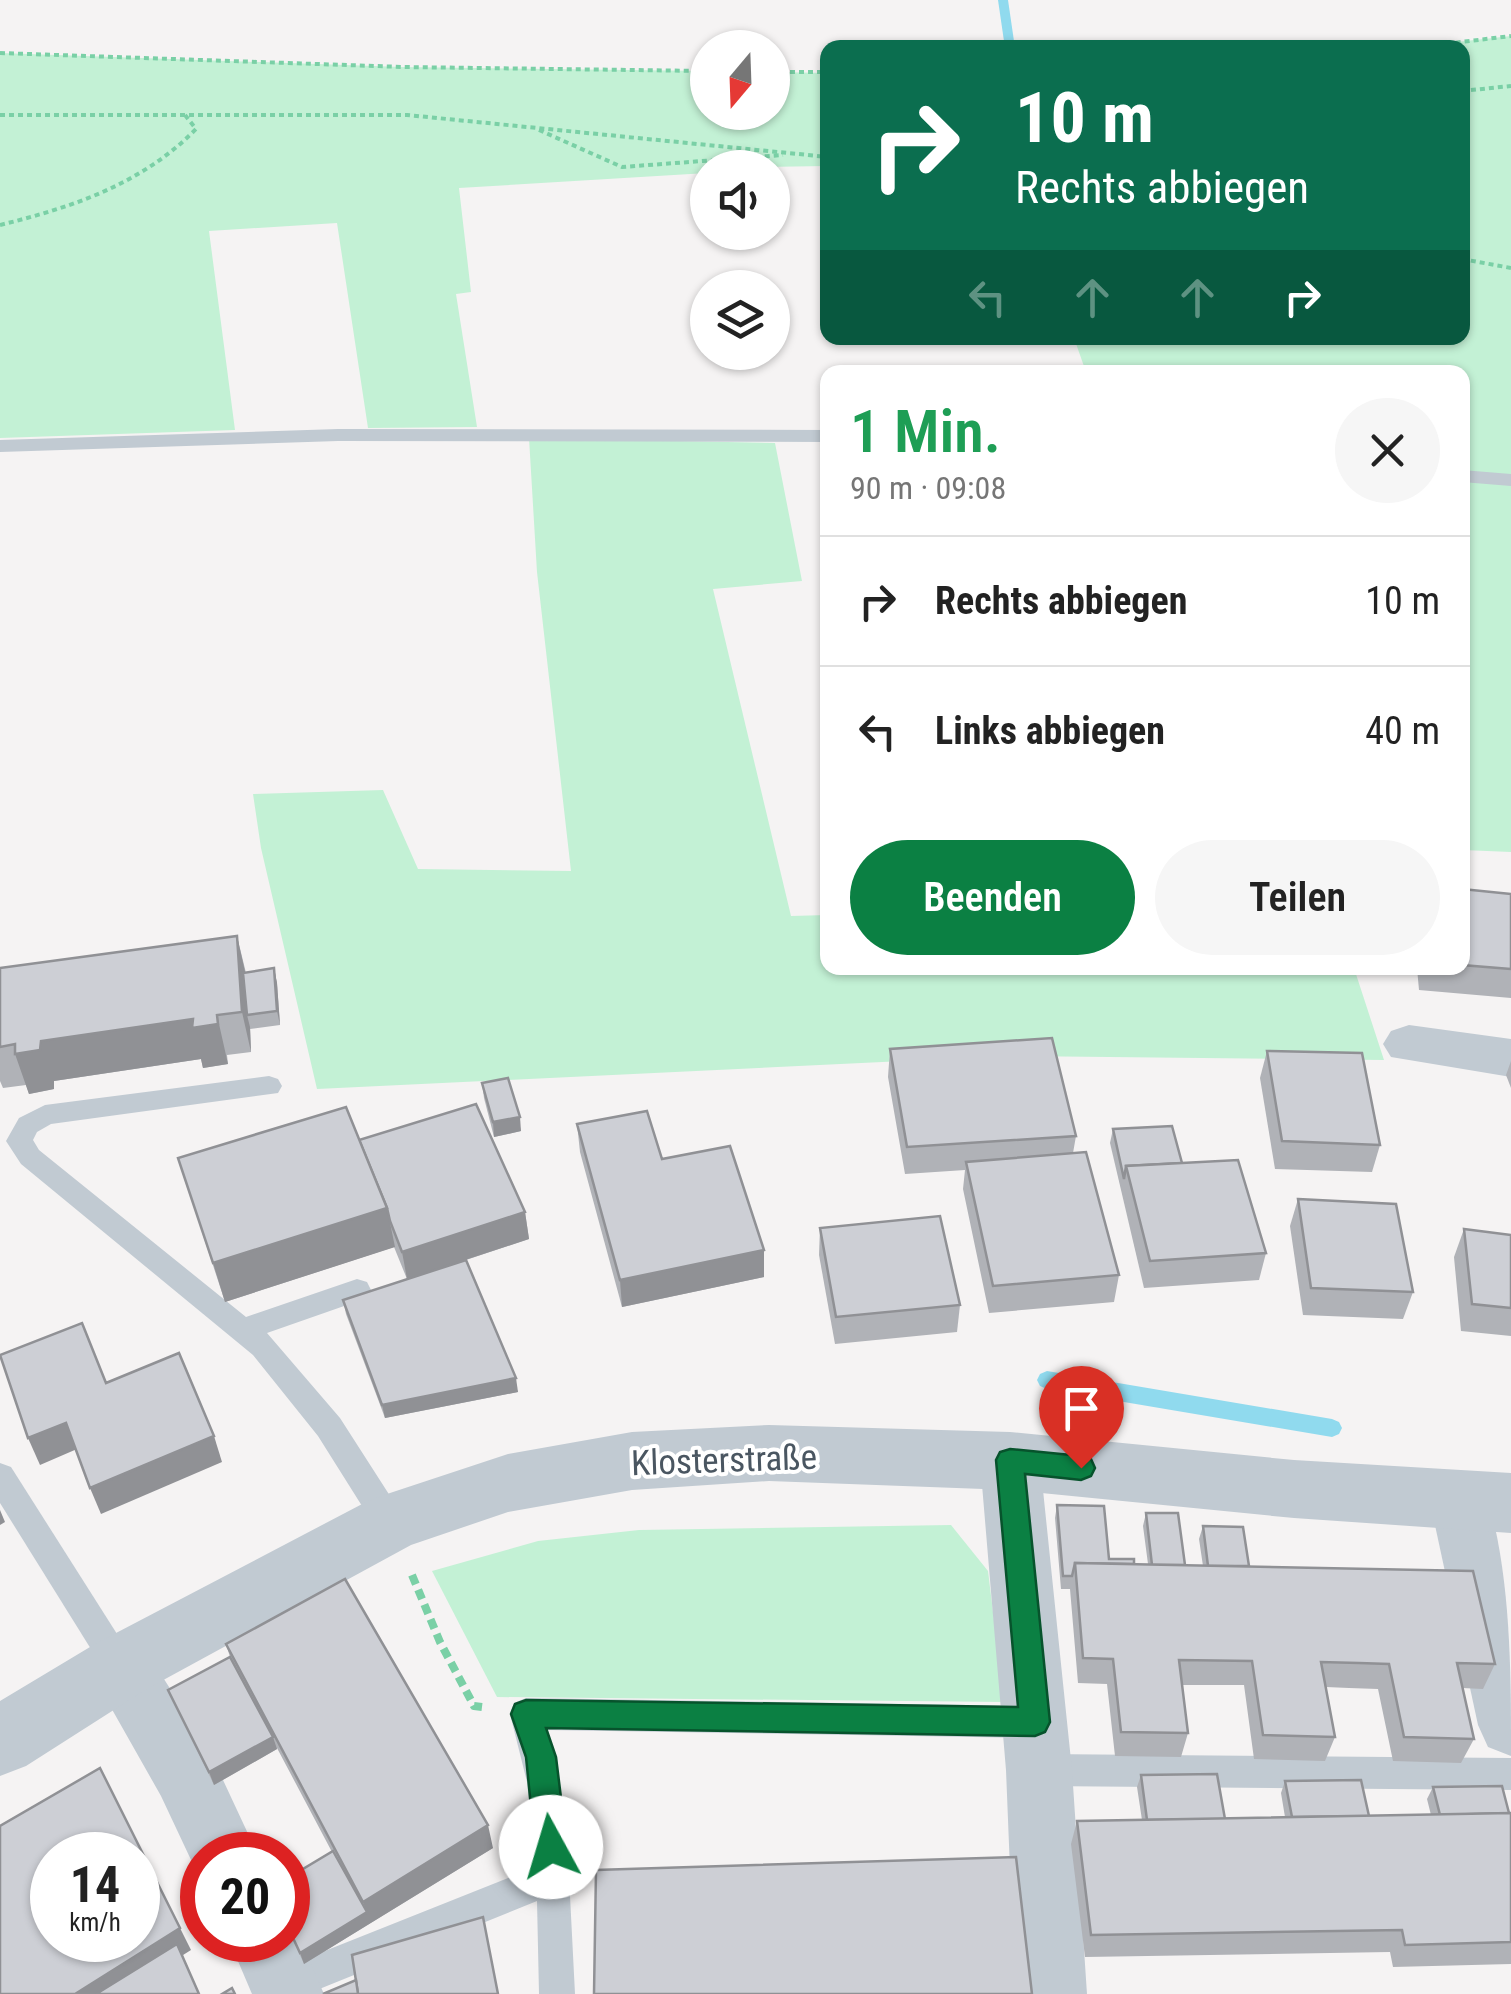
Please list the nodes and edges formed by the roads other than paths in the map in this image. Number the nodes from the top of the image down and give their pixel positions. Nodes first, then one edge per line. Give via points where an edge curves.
1 (820, 436) edge
2 (0, 446) edge
3 (1470, 477) edge
4 (1511, 480) edge
5 (1409, 1044) dead end
6 (1511, 1058) edge
7 (270, 1086) dead end
8 (356, 1290) dead end
9 (243, 1330) junction
10 (1010, 1460) junction
11 (0, 1476) edge
12 (1486, 1502) edge
13 (390, 1524) junction
14 (120, 1667) junction
15 (1511, 1724) edge
16 (0, 1741) edge
17 (1037, 1746) junction
18 (1511, 1774) edge
19 (213, 1832) edge
20 (554, 1877) junction
21 (279, 1973) edge
22 (557, 1994) edge
23 (1050, 1994) edge

1 - 2 lane via 356,434
3 - 4 lane
5 - 6 street
7 - 9 lane via 45,1115 19,1141 30,1157
8 - 9 lane
9 - 13 lane via 329,1427
10 - 12 street, Klosterstraße
10 - 13 street, Klosterstraße via 769,1453 632,1461 508,1483
10 - 17 street
11 - 14 lane
12 - 15 street
13 - 14 street, Klosterstraße
14 - 16 street, Klosterstraße
14 - 19 street
17 - 18 lane via 1193,1774
17 - 20 lane via 526,1714 541,1757
17 - 23 street
20 - 21 lane
20 - 22 lane

